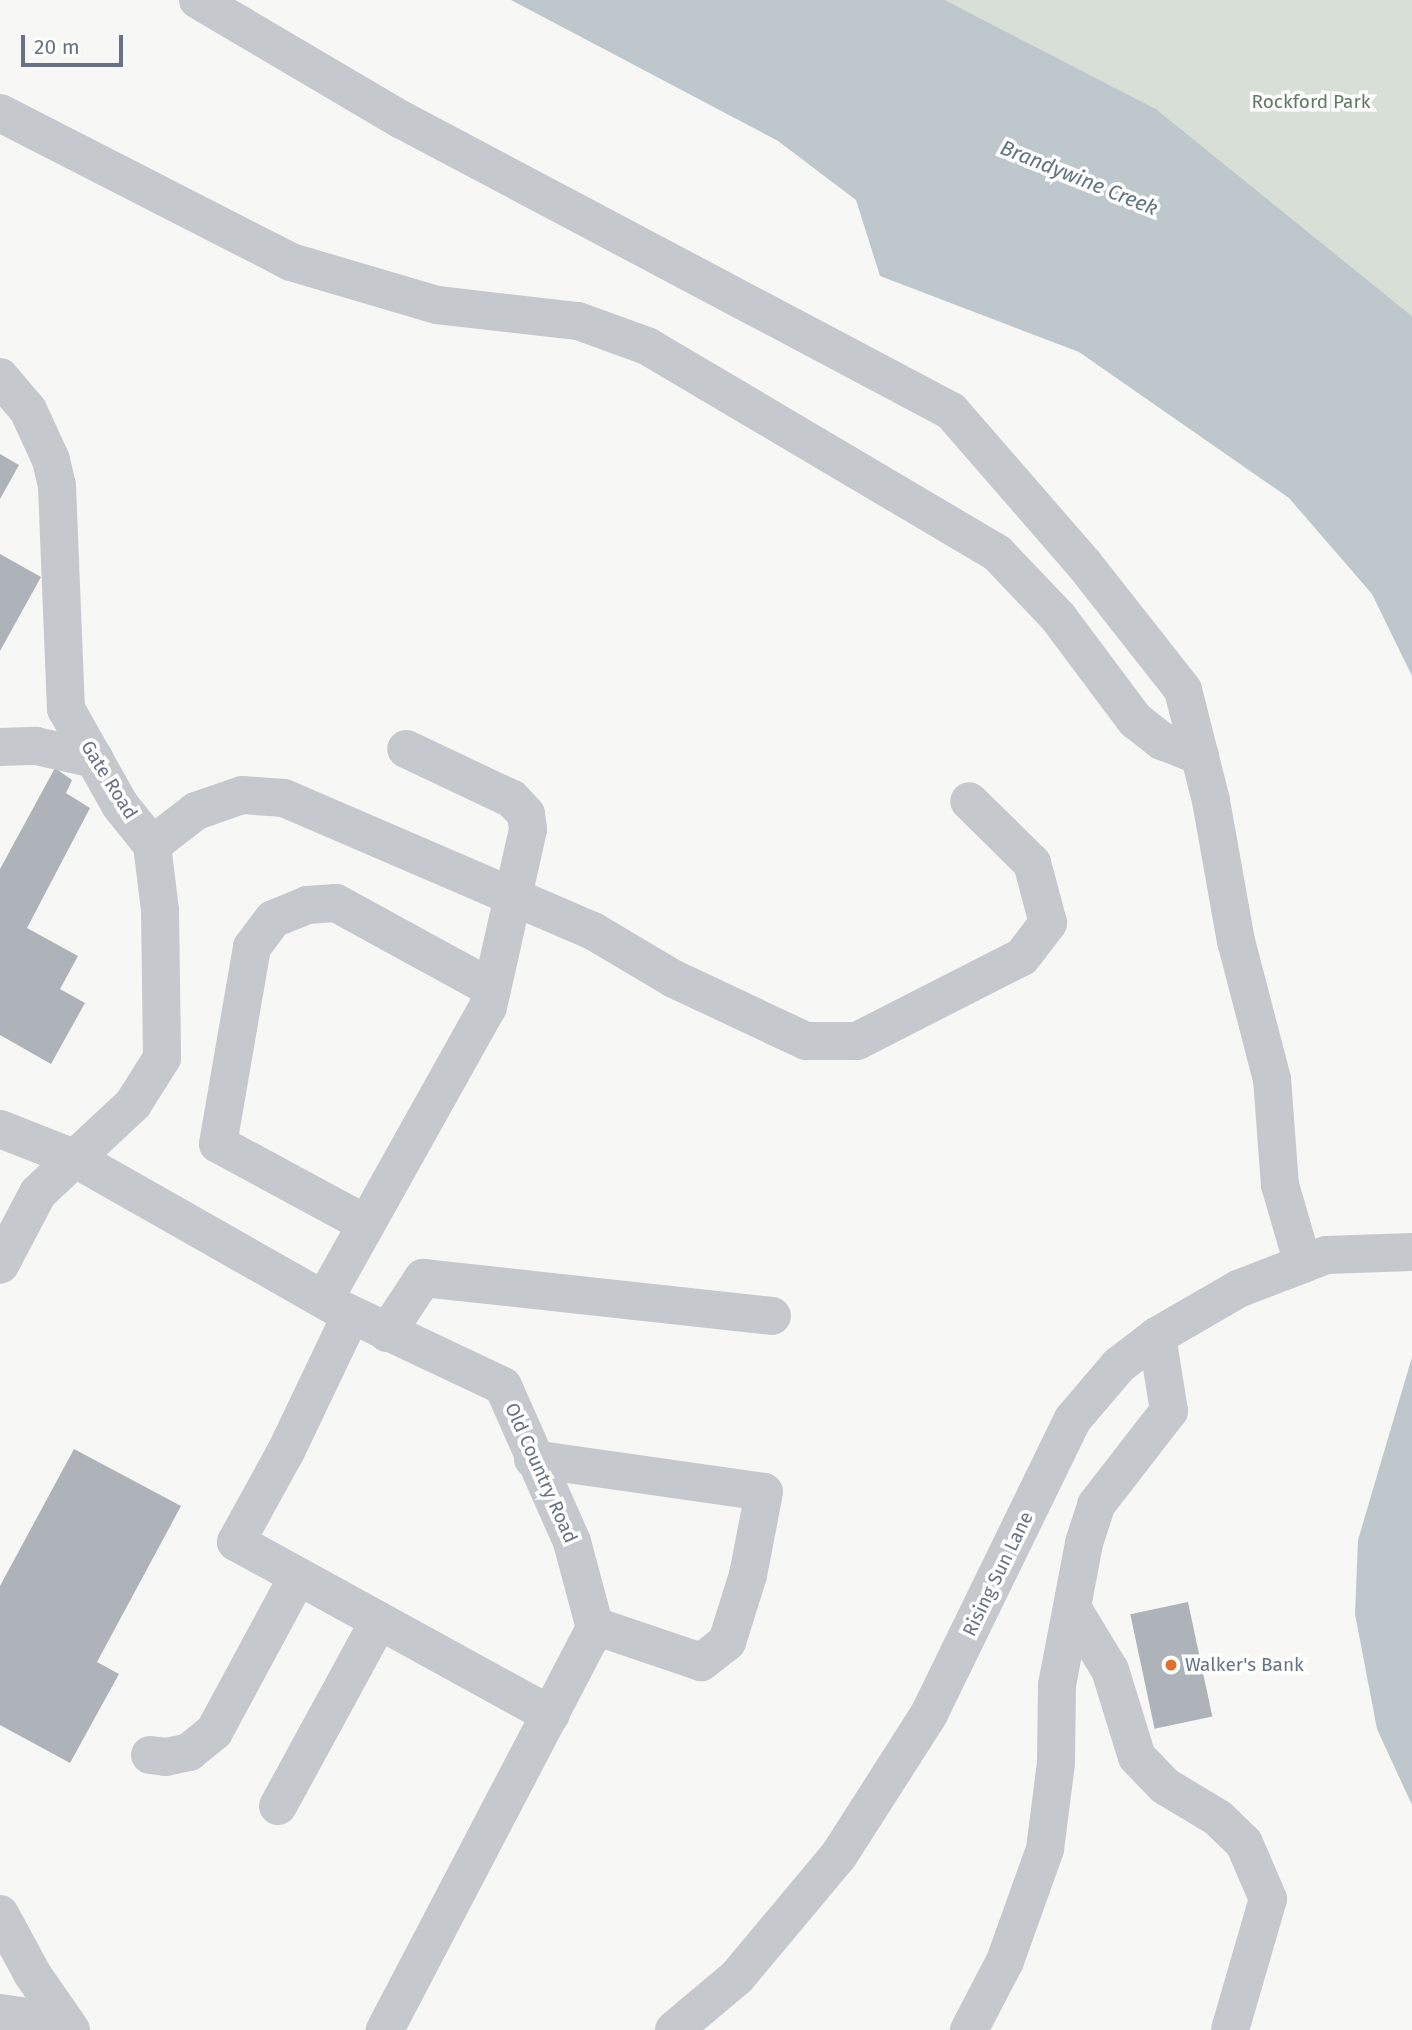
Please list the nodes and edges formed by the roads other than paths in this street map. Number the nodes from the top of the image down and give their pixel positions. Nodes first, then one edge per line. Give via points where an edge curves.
1 (198, 0) edge
2 (0, 113) edge
3 (0, 376) edge
4 (0, 748) edge
5 (406, 749) dead end
6 (1200, 756) junction
7 (95, 760) junction
8 (969, 802) dead end
9 (152, 845) junction
10 (510, 897) junction
11 (491, 988) junction
12 (0, 1129) edge
13 (74, 1158) junction
14 (366, 1224) junction
15 (1412, 1252) edge
16 (1303, 1264) junction
17 (0, 1265) edge
18 (338, 1307) junction
19 (772, 1315) dead end
20 (387, 1333) junction
21 (1157, 1336) junction
22 (533, 1459) junction
23 (298, 1576) junction
24 (1073, 1609) junction
25 (379, 1620) junction
26 (594, 1626) junction
27 (551, 1716) junction
28 (150, 1755) dead end
29 (278, 1805) dead end
30 (0, 1914) edge
31 (0, 2013) edge
32 (68, 2026) edge
33 (385, 2030) edge
34 (674, 2030) edge
35 (969, 2030) edge
36 (1230, 2030) edge

1 - 6 street via 402,120 950,411 1084,564 1183,690
2 - 6 street via 291,262 436,305 578,321 647,346 997,553 1058,617 1135,720 1162,741
3 - 7 street, Gate Road via 28,410 51,460 57,486 62,692 66,709
4 - 7 street via 36,746
5 - 10 street via 512,799 526,814 528,829
6 - 16 street via 1236,941 1272,1079 1280,1185
7 - 9 street, Gate Road via 120,805
8 - 10 street via 1032,863 1048,923 1022,957 857,1041 806,1041 674,979 593,931
9 - 10 street via 196,811 242,795 284,799
9 - 13 street via 160,910 162,1058 133,1104
10 - 11 street
11 - 14 street via 488,1007
11 - 14 street via 336,903 307,905 273,919 251,947 218,1144
12 - 13 street, Old Country Road
13 - 17 street via 38,1193
13 - 18 street, Old Country Road
14 - 18 street
15 - 16 street, Rising Sun Lane via 1326,1255
16 - 21 street, Rising Sun Lane via 1238,1289
18 - 20 street, Old Country Road
18 - 23 street via 286,1451 236,1542
19 - 20 street via 423,1278
20 - 22 street, Old Country Road via 503,1386
21 - 24 street via 1169,1411 1096,1505 1084,1543
21 - 34 street, Rising Sun Lane via 1119,1365 1073,1419 929,1714 839,1855 737,1977
22 - 26 street, Old Country Road via 572,1542
22 - 26 street via 764,1492 727,1643 701,1661
23 - 25 street
23 - 28 street via 214,1732 188,1752
24 - 35 street via 1057,1685 1056,1763 1045,1849 1005,1961
24 - 36 street via 1110,1670 1137,1757 1164,1786 1218,1818 1244,1843 1268,1899
25 - 27 street
25 - 29 street
26 - 27 street
27 - 33 street
30 - 32 street
31 - 32 street

